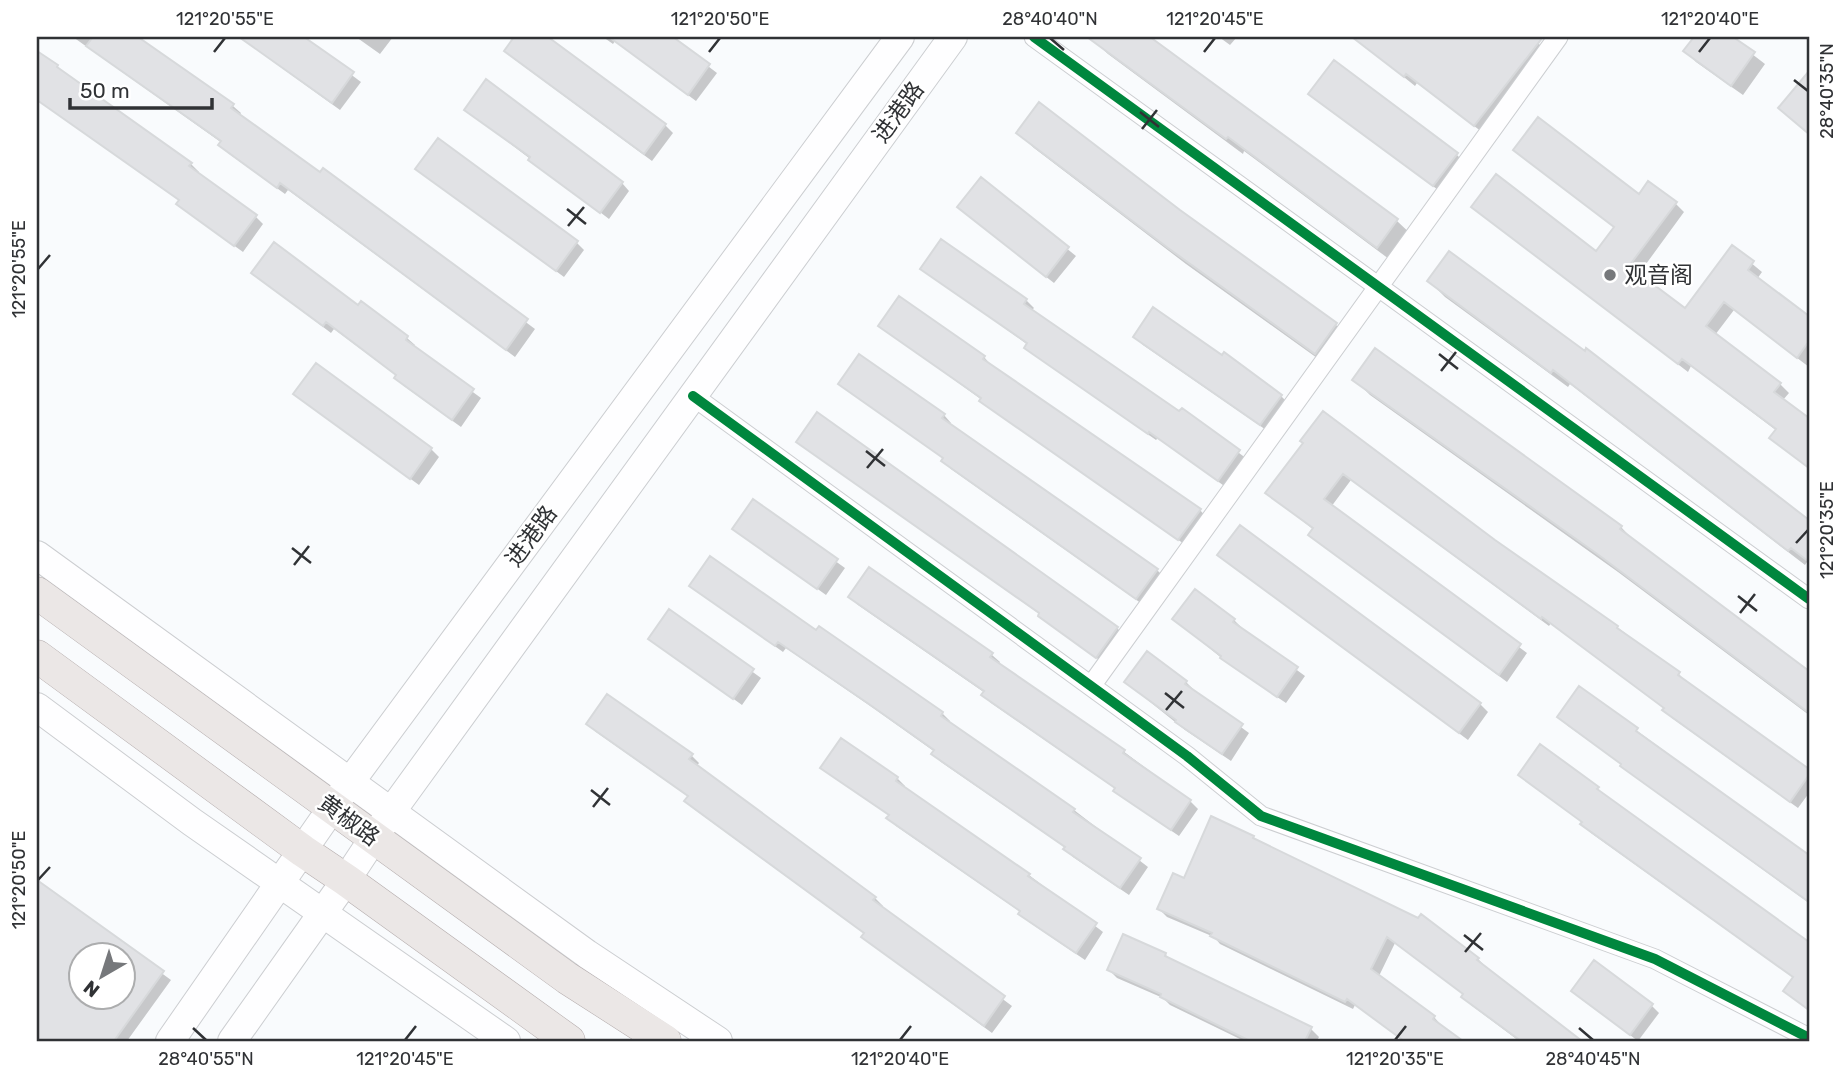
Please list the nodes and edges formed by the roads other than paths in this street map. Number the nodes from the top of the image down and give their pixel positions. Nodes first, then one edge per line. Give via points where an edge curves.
1 (900, 37) edge
2 (953, 37) edge
3 (1034, 37) edge
4 (1558, 37) edge
5 (1377, 286) junction
6 (693, 396) junction
7 (37, 555) edge
8 (37, 593) edge
9 (1809, 599) edge
10 (37, 656) edge
11 (1091, 686) junction
12 (37, 707) edge
13 (341, 795) junction
14 (382, 825) junction
15 (303, 851) junction
16 (346, 880) junction
17 (280, 883) junction
18 (322, 912) junction
19 (1809, 1038) edge
20 (170, 1041) edge
21 (232, 1041) edge
22 (506, 1041) edge
23 (569, 1041) edge
24 (665, 1041) edge
25 (718, 1041) edge

1 - 13 main road, 进港路
2 - 6 main road, 进港路
3 - 5 street
4 - 5 street
5 - 9 street
5 - 11 street
6 - 11 street
6 - 14 main road, 进港路
7 - 13 main road
8 - 13 main road, 黄椒路
10 - 15 main road
11 - 19 street via 1261,816 1655,959
12 - 17 main road
13 - 14 main road, 黄椒路
13 - 15 main road, 进港路
14 - 16 main road, 进港路
14 - 24 main road, 黄椒路 via 568,978
14 - 25 main road
15 - 16 main road
15 - 17 main road, 进港路
16 - 18 main road, 进港路
16 - 23 main road
17 - 18 main road
17 - 20 main road, 进港路
18 - 21 main road, 进港路
18 - 22 main road

